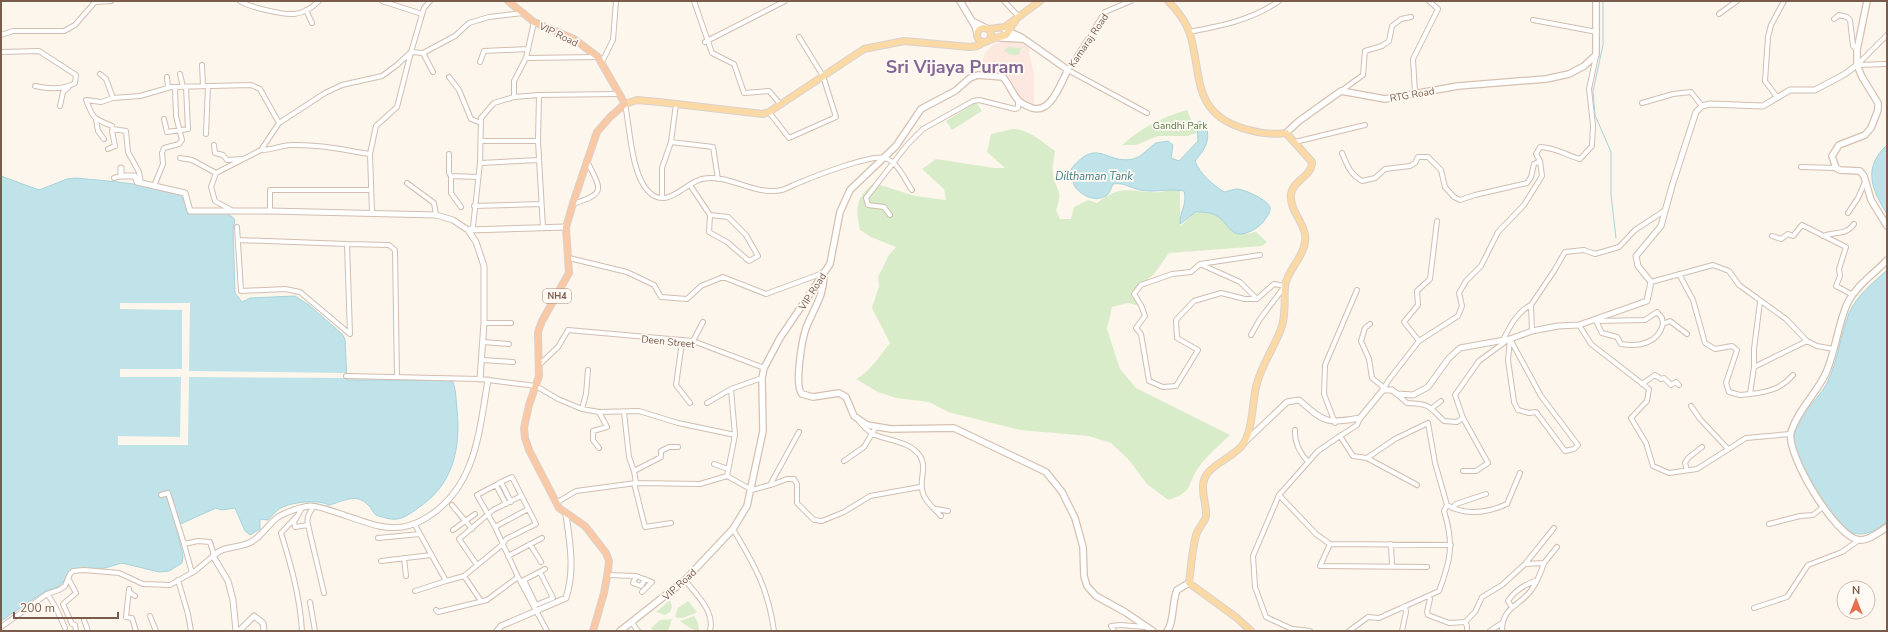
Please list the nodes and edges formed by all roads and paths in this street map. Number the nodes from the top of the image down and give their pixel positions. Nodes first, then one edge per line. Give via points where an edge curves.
1 (111, 1) edge
2 (240, 1) edge
3 (319, 1) edge
4 (382, 1) edge
5 (430, 1) edge
6 (508, 1) edge
7 (616, 1) edge
8 (694, 1) edge
9 (785, 1) edge
10 (960, 1) edge
11 (1004, 1) edge
12 (1040, 1) edge
13 (1131, 1) edge
14 (1168, 1) edge
15 (1279, 1) edge
16 (1429, 1) edge
17 (1596, 1) edge
18 (1737, 1) edge
19 (1784, 1) edge
20 (1868, 1) edge
21 (306, 10) junction
22 (522, 13) junction
23 (422, 14) junction
24 (1719, 14) dead end
25 (1018, 16) junction
26 (1411, 16) dead end
27 (1834, 19) dead end
28 (972, 20) junction
29 (1534, 20) dead end
30 (534, 22) junction
31 (312, 23) dead end
32 (1001, 28) junction
33 (987, 29) junction
34 (1010, 32) junction
35 (1189, 32) junction
36 (1597, 32) junction
37 (977, 34) junction
38 (1, 35) edge
39 (1887, 35) edge
40 (799, 37) dead end
41 (1002, 38) junction
42 (1024, 40) junction
43 (707, 41) junction
44 (987, 41) junction
45 (962, 45) junction
46 (528, 49) junction
47 (1857, 50) junction
48 (1, 52) edge
49 (410, 52) junction
50 (423, 53) junction
51 (1596, 55) junction
52 (526, 58) junction
53 (600, 60) junction
54 (480, 62) dead end
55 (1887, 64) edge
56 (202, 65) dead end
57 (1857, 65) junction
58 (1068, 70) junction
59 (433, 72) dead end
60 (100, 74) dead end
61 (180, 74) dead end
62 (823, 76) junction
63 (167, 77) dead end
64 (449, 77) dead end
65 (35, 86) dead end
66 (205, 86) junction
67 (175, 87) junction
68 (184, 87) junction
69 (46, 88) junction
70 (68, 88) junction
71 (168, 88) junction
72 (1341, 91) junction
73 (43, 93) dead end
74 (1415, 93) junction
75 (619, 94) junction
76 (539, 95) junction
77 (1777, 97) junction
78 (113, 98) junction
79 (514, 98) junction
80 (1018, 101) junction
81 (1642, 103) dead end
82 (625, 104) junction
83 (676, 104) junction
84 (781, 104) junction
85 (60, 106) dead end
86 (1702, 106) junction
87 (769, 112) junction
88 (1148, 113) dead end
89 (164, 119) dead end
90 (96, 120) junction
91 (279, 123) junction
92 (481, 123) junction
93 (1365, 125) dead end
94 (116, 130) junction
95 (180, 130) junction
96 (1286, 133) junction
97 (206, 134) dead end
98 (104, 139) dead end
99 (538, 140) junction
100 (481, 141) junction
101 (671, 142) junction
102 (1295, 142) junction
103 (214, 145) dead end
104 (108, 148) dead end
105 (261, 150) junction
106 (1342, 153) dead end
107 (370, 154) junction
108 (449, 154) dead end
109 (180, 158) dead end
110 (885, 158) junction
111 (246, 159) junction
112 (539, 160) junction
113 (587, 160) junction
114 (1540, 161) junction
115 (480, 163) junction
116 (894, 163) junction
117 (1801, 167) dead end
118 (121, 168) dead end
119 (1836, 168) junction
120 (216, 173) junction
121 (121, 176) junction
122 (451, 176) junction
123 (478, 177) junction
124 (114, 178) dead end
125 (718, 179) junction
126 (1865, 182) junction
127 (141, 183) junction
128 (406, 183) dead end
129 (690, 185) junction
130 (154, 186) junction
131 (371, 190) junction
132 (912, 190) dead end
133 (662, 198) junction
134 (541, 204) junction
135 (573, 204) junction
136 (474, 206) junction
137 (461, 207) dead end
138 (234, 211) junction
139 (270, 211) junction
140 (1664, 211) junction
141 (372, 213) junction
142 (1848, 213) dead end
143 (436, 215) junction
144 (710, 215) junction
145 (890, 215) dead end
146 (1437, 221) dead end
147 (1854, 224) dead end
148 (1887, 226) edge
149 (237, 227) dead end
150 (566, 227) junction
151 (543, 228) junction
152 (468, 230) junction
153 (1772, 236) dead end
154 (1823, 236) junction
155 (238, 240) junction
156 (347, 244) junction
157 (1260, 255) dead end
158 (569, 258) junction
159 (1887, 260) edge
160 (1200, 264) junction
161 (823, 273) junction
162 (1679, 274) junction
163 (1651, 282) junction
164 (1285, 286) junction
165 (1357, 290) dead end
166 (1853, 295) junction
167 (1256, 299) junction
168 (1760, 302) junction
169 (1531, 305) junction
170 (1596, 320) junction
171 (703, 322) dead end
172 (484, 323) junction
173 (511, 323) dead end
174 (1370, 324) dead end
175 (1663, 324) junction
176 (1579, 325) junction
177 (1532, 331) junction
178 (1687, 334) dead end
179 (1251, 335) dead end
180 (1510, 339) junction
181 (1503, 340) junction
182 (693, 341) junction
183 (1807, 341) junction
184 (483, 342) junction
185 (682, 342) junction
186 (1419, 342) junction
187 (509, 344) dead end
188 (1834, 349) junction
189 (482, 360) junction
190 (513, 362) dead end
191 (540, 364) junction
192 (1754, 367) junction
193 (764, 368) junction
194 (588, 370) dead end
195 (1793, 375) dead end
196 (346, 376) dead end
197 (396, 377) junction
198 (762, 378) junction
199 (480, 379) junction
200 (488, 380) junction
201 (1642, 384) junction
202 (1678, 385) dead end
203 (536, 386) junction
204 (732, 389) junction
205 (1383, 390) junction
206 (1396, 394) junction
207 (1750, 394) junction
208 (1441, 401) dead end
209 (690, 403) dead end
210 (706, 403) dead end
211 (1691, 406) dead end
212 (1432, 408) junction
213 (582, 409) junction
214 (599, 412) junction
215 (624, 412) junction
216 (1360, 418) junction
217 (1463, 418) junction
218 (858, 420) junction
219 (1335, 422) junction
220 (876, 428) junction
221 (1295, 430) dead end
222 (799, 432) dead end
223 (873, 434) junction
224 (1790, 434) junction
225 (735, 435) junction
226 (1340, 436) junction
227 (1243, 443) junction
228 (678, 447) dead end
229 (1702, 447) dead end
230 (599, 448) dead end
231 (1728, 449) junction
232 (1367, 458) junction
233 (844, 461) dead end
234 (1308, 462) junction
235 (714, 464) dead end
236 (728, 469) junction
237 (1687, 470) junction
238 (634, 471) junction
239 (1463, 471) dead end
240 (1520, 473) dead end
241 (727, 476) junction
242 (635, 483) junction
243 (498, 484) junction
244 (770, 485) junction
245 (1417, 486) dead end
246 (922, 489) junction
247 (752, 490) junction
248 (1486, 494) dead end
249 (161, 495) dead end
250 (1279, 495) junction
251 (521, 496) junction
252 (509, 503) junction
253 (556, 503) junction
254 (452, 504) dead end
255 (314, 506) junction
256 (1447, 506) junction
257 (1823, 507) junction
258 (302, 508) junction
259 (1452, 508) junction
260 (528, 509) junction
261 (935, 509) junction
262 (948, 511) dead end
263 (475, 514) dead end
264 (489, 515) junction
265 (566, 515) junction
266 (942, 516) dead end
267 (296, 517) junction
268 (465, 521) junction
269 (670, 523) dead end
270 (1769, 524) dead end
271 (308, 525) junction
272 (415, 525) junction
273 (495, 527) junction
274 (1887, 527) edge
275 (1554, 528) dead end
276 (472, 529) junction
277 (733, 529) junction
278 (453, 530) dead end
279 (420, 534) junction
280 (378, 538) dead end
281 (542, 538) dead end
282 (1859, 540) junction
283 (184, 544) junction
284 (503, 544) junction
285 (530, 544) junction
286 (1330, 544) junction
287 (1391, 544) junction
288 (1451, 545) junction
289 (1557, 547) dead end
290 (213, 555) junction
291 (431, 555) junction
292 (508, 556) junction
293 (404, 558) junction
294 (381, 561) dead end
295 (541, 562) dead end
296 (1544, 563) junction
297 (1525, 564) junction
298 (477, 565) junction
299 (1392, 566) junction
300 (1427, 566) dead end
301 (545, 569) dead end
302 (540, 572) junction
303 (192, 573) junction
304 (607, 575) junction
305 (406, 576) dead end
306 (464, 576) junction
307 (636, 576) junction
308 (518, 577) junction
309 (68, 578) junction
310 (645, 579) junction
311 (178, 580) junction
312 (685, 580) junction
313 (446, 581) junction
314 (522, 581) junction
315 (1535, 581) junction
316 (1190, 583) junction
317 (415, 591) dead end
318 (642, 592) dead end
319 (324, 593) dead end
320 (47, 594) junction
321 (135, 596) dead end
322 (1428, 596) junction
323 (481, 601) junction
324 (310, 602) dead end
325 (1405, 606) junction
326 (1512, 607) junction
327 (1754, 608) dead end
328 (436, 610) dead end
329 (535, 610) junction
330 (150, 616) dead end
331 (84, 620) dead end
332 (632, 622) junction
333 (1465, 622) junction
334 (1502, 623) junction
335 (1, 627) edge
336 (1147, 627) junction
337 (65, 628) dead end
338 (1292, 630) edge
339 (76, 631) edge
340 (88, 631) edge
341 (136, 631) edge
342 (156, 631) edge
343 (191, 631) edge
344 (237, 631) edge
345 (264, 631) edge
346 (302, 631) edge
347 (315, 631) edge
348 (497, 631) edge
349 (547, 631) edge
350 (593, 631) edge
351 (620, 631) edge
352 (638, 631) edge
353 (710, 631) edge
354 (774, 631) edge
355 (1114, 631) edge
356 (1154, 631) edge
357 (1167, 631) edge
358 (1251, 631) edge
359 (1310, 631) edge
360 (1350, 631) edge
361 (1402, 631) edge
362 (1467, 631) edge
363 (1490, 631) edge
364 (1502, 631) edge

1 - 38 street via 95,2 75,25 64,31 13,31
2 - 21 street via 294,14
3 - 21 street
4 - 23 street
5 - 23 street
6 - 22 highway, VIP Road
7 - 53 street via 613,40
8 - 43 street
9 - 43 street
10 - 28 main road
11 - 25 street
12 - 25 main road
13 - 58 street, Kamaraj Road via 1105,12
14 - 35 main road via 1177,10
15 - 35 street via 1268,9 1233,24
16 - 74 street via 1438,9 1414,58
17 - 36 main road
18 - 24 street
19 - 77 street via 1771,25 1768,37 1765,81
20 - 47 main road
21 - 31 street
22 - 30 highway, VIP Road
22 - 50 street via 489,17 469,23 455,36
23 - 49 street
25 - 32 main road
25 - 34 main road
26 - 72 street via 1401,19 1392,26 1389,42 1365,51 1363,75
27 - 47 street via 1839,15 1850,20 1853,46
28 - 33 main road
28 - 37 main road
29 - 36 street
30 - 46 street
30 - 53 highway, VIP Road via 574,39
32 - 33 main road
32 - 34 main road
32 - 41 main road via 997,34
33 - 37 main road via 982,29
33 - 44 main road via 991,35
34 - 41 main road
34 - 42 main road
35 - 96 main road via 1201,90 1208,106 1225,122 1252,131 1275,135
36 - 51 main road
37 - 44 main road via 980,41
37 - 45 main road via 969,43
39 - 57 street
40 - 62 street
41 - 42 main road
41 - 44 main road
42 - 58 main road
43 - 84 street via 712,53 734,64 744,93 770,91
44 - 45 main road via 977,46
45 - 62 main road via 904,41 864,49
46 - 52 street
46 - 54 street via 484,51
47 - 57 main road
48 - 70 street via 39,52 76,75 75,83
49 - 50 street
49 - 91 street via 382,76 336,87
49 - 107 street via 397,107 376,126
50 - 59 street
51 - 74 main road, RTG Road via 1584,66 1569,74 1546,79
51 - 114 street via 1589,89 1593,125 1592,146 1580,160 1551,147 1540,147 1536,154
52 - 53 street
52 - 79 street via 514,81
53 - 75 highway, VIP Road
55 - 57 street
56 - 66 street
57 - 77 street via 1815,90 1790,90
57 - 119 main road via 1878,103 1878,110 1865,136 1839,145 1832,156
58 - 80 main road via 1051,102 1044,107 1035,109
58 - 88 street
60 - 78 street via 106,79
61 - 68 street
62 - 84 main road
62 - 87 street via 836,117 789,138
63 - 71 street
64 - 92 street via 459,90 471,119
65 - 69 street
66 - 68 street
66 - 91 street via 251,85 260,89
66 - 97 street
67 - 68 street
67 - 71 street
67 - 95 street via 176,116
68 - 95 street via 188,129
69 - 70 street
69 - 73 street
70 - 85 street via 63,92
71 - 78 street via 140,96
72 - 74 main road, RTG Road via 1386,99
72 - 96 main road
75 - 76 street
75 - 82 highway, VIP Road
76 - 79 street
76 - 99 street
77 - 86 street via 1763,106
78 - 90 street via 101,102 86,100 91,115
79 - 92 street via 494,104 481,118
80 - 110 main road, VIP Road via 1002,77 983,75 970,78 955,91 921,110
80 - 116 street via 1018,108 1015,109 979,100 973,101 923,130 907,145
81 - 86 street via 1691,92
82 - 83 main road via 637,100
82 - 113 highway, NH4 via 597,132
82 - 133 street via 630,140 639,173 648,191
83 - 87 main road via 763,114
83 - 101 street
84 - 87 main road
86 - 140 street via 1696,112
89 - 95 street via 167,132
90 - 94 street
90 - 98 street via 98,131
91 - 105 street
92 - 100 street
93 - 102 street
94 - 104 street via 112,131 115,146
94 - 127 street via 126,130 128,152 139,172
95 - 130 street via 182,140 179,144 164,148 163,164
96 - 102 main road
99 - 100 street
99 - 112 street
100 - 115 street
101 - 125 street via 713,147
101 - 133 street via 662,168
102 - 164 main road via 1312,164 1292,192 1292,206 1306,237 1303,251
103 - 111 street via 215,152 224,155 227,160
105 - 107 street via 273,150 289,144 314,145
105 - 111 street
106 - 114 street via 1355,178 1362,181 1375,178 1385,169 1410,166 1418,158 1428,158 1441,170 1445,187 1460,200 1527,183 1534,164
107 - 131 street
108 - 122 street
109 - 120 street via 192,160
110 - 116 street
110 - 125 street via 857,162 778,190 757,190
110 - 161 main road, VIP Road via 865,174 844,200 830,264
111 - 120 street
112 - 115 street
112 - 134 street
113 - 135 highway, NH4
113 - 135 street via 599,185 598,192 592,198
114 - 186 street via 1542,176 1524,205 1498,232 1481,266 1466,281 1459,293 1462,306 1458,316
115 - 123 street
116 - 132 street
116 - 145 street via 866,198 868,205 884,207
117 - 119 street
118 - 121 street
119 - 126 main road via 1860,171
120 - 138 street via 211,187 215,201
121 - 124 street
121 - 127 street via 135,176 137,182
122 - 123 street
122 - 137 street via 452,193
123 - 136 street
125 - 129 street via 701,180
126 - 142 street
126 - 148 main road via 1871,200
127 - 130 street
128 - 143 street via 434,203
129 - 133 street via 674,197
129 - 144 street
130 - 138 street via 185,193 190,211
131 - 139 street via 270,190
131 - 141 street
134 - 136 street
134 - 151 street
135 - 150 highway, NH4
136 - 152 street via 473,227
138 - 139 street
139 - 141 street
140 - 163 street via 1662,226 1636,256 1638,266
140 - 169 street via 1636,230 1619,247 1595,254 1584,250 1565,252
141 - 143 street
143 - 152 street via 453,220
144 - 144 street via 709,232 727,242 749,261 758,256 746,235 728,217
146 - 186 street via 1430,279 1417,291 1418,305 1404,322
147 - 154 street via 1845,233 1831,232
149 - 155 street
150 - 151 street
150 - 158 highway, NH4
151 - 152 street
152 - 172 street via 476,242 484,266
153 - 154 street via 1781,239 1788,234 1793,236 1802,225
154 - 166 street via 1846,247 1836,286
155 - 156 street
155 - 156 street via 241,291 285,289 300,292 350,334
156 - 197 street via 389,245 395,250
157 - 160 street
158 - 161 street via 627,272 654,286 661,297 687,299 701,286 723,276 766,294
158 - 191 highway, NH4 via 569,273 538,332
159 - 166 main road
160 - 167 street via 1240,282
160 - 167 street via 1191,272 1172,274 1141,285 1134,294 1145,316 1136,328 1141,334 1149,381 1163,386 1176,386 1198,350 1177,338 1176,320 1194,301 1221,293
161 - 193 main road, VIP Road via 780,338
161 - 218 main road via 824,284 804,336 798,389 808,397 843,394 851,413
162 - 163 street
162 - 168 street via 1713,265 1729,271 1739,285
162 - 207 street via 1693,300 1706,343 1715,349 1732,346 1737,350 1726,383 1728,392
163 - 170 street via 1647,301
164 - 167 street via 1274,284
164 - 179 street
164 - 227 main road via 1285,312 1282,324 1256,386 1250,422
165 - 219 street via 1325,365 1324,394
166 - 188 main road via 1843,316
168 - 183 street via 1786,319
168 - 192 street
169 - 177 street
169 - 181 street via 1521,310
170 - 175 street via 1645,320 1657,312
170 - 175 street via 1602,333 1617,337 1621,344 1636,347 1652,341
170 - 176 street
171 - 182 street
172 - 173 street
172 - 184 street
174 - 205 street via 1365,328 1361,341 1369,359 1372,378
175 - 178 street via 1670,321
176 - 177 street
176 - 201 street via 1592,344
177 - 180 street
180 - 180 street via 1508,360 1514,402 1518,410 1536,412 1565,451 1574,449 1578,445 1541,396
180 - 181 street
180 - 217 street via 1479,361 1455,395
181 - 206 street via 1460,348 1449,358 1428,387 1413,396
182 - 185 street, Deen Street
182 - 193 street, Deen Street
183 - 188 street via 1816,346
183 - 192 street
184 - 187 street
184 - 189 street
185 - 191 street, Deen Street via 568,330 558,347
185 - 209 street via 676,385
186 - 205 street
188 - 224 main road via 1825,376 1800,410
189 - 190 street
189 - 199 street
191 - 203 highway, NH4
192 - 207 street
193 - 198 main road, VIP Road
194 - 213 street
195 - 207 street via 1785,384 1768,392
196 - 197 street
197 - 199 street
198 - 204 street
198 - 247 main road, VIP Road via 763,431
199 - 200 street
200 - 203 street
200 - 272 street via 476,447 468,471 445,506
201 - 202 street via 1655,375 1664,378 1671,385 1676,382
201 - 237 street via 1649,389 1647,401 1631,418 1646,443 1653,466 1669,473
203 - 213 street
203 - 253 highway, NH4 via 526,416 525,438
204 - 210 street
204 - 225 street
205 - 206 street via 1392,390
205 - 216 street
206 - 212 street via 1407,403 1424,404
208 - 212 street
211 - 231 street
212 - 217 street via 1444,422 1457,422
213 - 214 street
214 - 215 street
214 - 230 street via 607,427 593,431 593,440
215 - 225 street via 639,411 678,423
215 - 238 street via 628,457
216 - 219 street
216 - 226 street via 1357,425
217 - 239 street via 1488,463 1476,472
218 - 220 main road
218 - 223 street
219 - 227 street via 1317,417 1299,400 1286,402 1262,428
220 - 223 street
220 - 336 main road via 954,428 1046,472 1062,492 1075,518 1083,547 1087,586 1096,596
221 - 234 street via 1294,438 1300,453
222 - 244 street
223 - 233 street via 864,447
223 - 246 street via 915,450 924,465
224 - 231 street via 1746,438
224 - 257 main road via 1801,468
225 - 236 street
226 - 232 street via 1353,456
226 - 234 street via 1328,443
227 - 316 main road via 1207,474 1203,484 1206,517 1197,534
228 - 238 street via 669,447 661,452 661,457
229 - 237 street via 1684,463
231 - 237 street via 1697,469
232 - 245 street
232 - 256 street via 1395,439 1428,423 1434,463
234 - 250 street
235 - 236 street
236 - 241 street
238 - 242 street
240 - 259 street via 1507,504 1483,512
241 - 242 street via 700,484
241 - 247 street
242 - 253 street via 576,491
242 - 269 street via 645,527
243 - 251 street via 512,477
243 - 252 street
243 - 264 street via 478,495
244 - 246 street via 794,479 797,484 797,503 814,520 822,521 870,496
244 - 247 street
246 - 261 street via 925,498
247 - 277 main road, VIP Road via 748,506
248 - 259 street via 1456,504
249 - 283 street via 168,493
250 - 286 street via 1316,534
250 - 338 street via 1253,556 1256,588 1266,617
251 - 252 street
251 - 260 street
252 - 264 street
253 - 265 highway, NH4
254 - 268 street
255 - 258 street
255 - 271 street via 309,513
255 - 272 street via 380,526 401,528
256 - 259 street
256 - 288 street via 1444,511
257 - 270 street via 1813,515
257 - 282 main road via 1842,531
258 - 267 street
258 - 290 street via 279,517 249,543 221,549
260 - 273 street
260 - 284 street via 536,524 506,539
261 - 262 street
261 - 266 street
263 - 268 street
264 - 273 street
264 - 276 street
265 - 304 highway, NH4 via 585,526 600,543 609,562
265 - 329 street via 571,552 568,593 566,598
267 - 271 street via 295,527
267 - 346 street via 281,533 292,569
268 - 276 street
268 - 278 street
271 - 319 street
272 - 279 street
273 - 284 street
274 - 282 main road via 1875,535
275 - 297 street
276 - 298 street via 459,539
277 - 312 main road, VIP Road
277 - 354 street via 764,585
279 - 280 street
279 - 291 street
281 - 285 street
282 - 327 street via 1842,552 1808,565 1787,597
283 - 290 street via 210,542
283 - 303 street
284 - 292 street
284 - 298 street
285 - 292 street
285 - 295 street
286 - 287 street
286 - 299 street via 1320,566
287 - 288 street
287 - 299 street
288 - 322 street via 1449,566 1438,591
289 - 296 street
290 - 303 street
290 - 344 street via 228,581
291 - 293 street
291 - 313 street
292 - 308 street
293 - 294 street
293 - 305 street
296 - 297 street
296 - 315 street
297 - 333 street via 1502,585 1482,596 1474,612
298 - 306 street
299 - 300 street
301 - 302 street
302 - 314 street
302 - 314 street via 553,598 536,605
303 - 311 street
304 - 307 street
304 - 350 highway, NH4
306 - 313 street
306 - 323 street
307 - 310 street
307 - 310 street via 633,583 641,586
308 - 314 street
308 - 323 street via 488,600
309 - 311 street via 73,572 84,570 119,573 143,584 170,585
309 - 320 street via 65,586
309 - 339 street via 76,593 63,604
310 - 318 street via 652,582
311 - 343 street
312 - 332 main road, VIP Road
312 - 353 street via 712,618
313 - 317 street
314 - 329 street
315 - 326 street via 1532,589
315 - 326 street via 1522,586 1511,596 1508,601
316 - 357 main road via 1177,590
316 - 358 main road
320 - 335 street
320 - 337 street via 52,598
321 - 341 street via 129,590 126,616 132,618
322 - 325 street
322 - 333 street via 1428,614 1449,623
323 - 328 street via 438,612
324 - 347 street
325 - 360 street via 1379,618 1368,617
325 - 361 street
326 - 334 street
329 - 348 street via 501,626
329 - 349 street
330 - 342 street
331 - 340 street
332 - 351 main road, VIP Road
332 - 352 street
333 - 362 street
334 - 363 street
334 - 364 street
336 - 355 street via 1111,626
336 - 356 main road
338 - 359 street
344 - 345 street via 254,616 263,623

